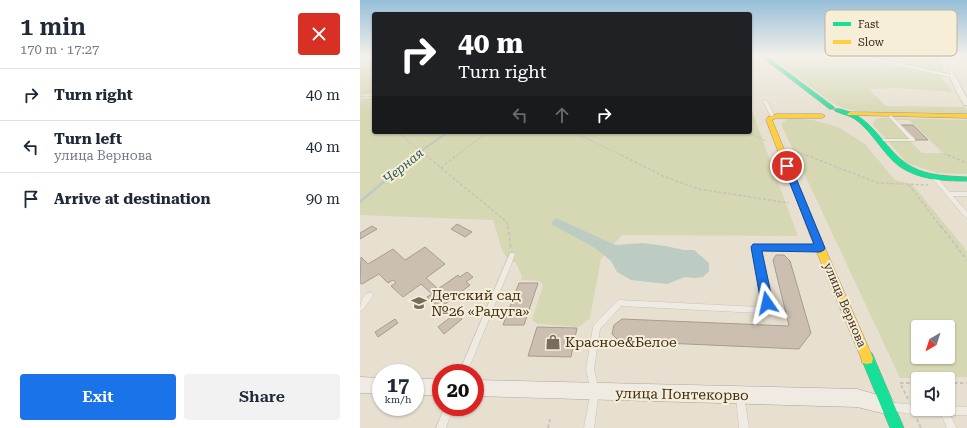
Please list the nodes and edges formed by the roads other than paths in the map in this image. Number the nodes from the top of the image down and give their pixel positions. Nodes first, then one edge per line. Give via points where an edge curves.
1 (953, 76) edge
2 (790, 77) joint
3 (964, 93) edge
4 (765, 101) dead end
5 (967, 103) edge
6 (812, 107) junction
7 (835, 111) junction
8 (849, 114) junction
9 (797, 115) junction
10 (822, 116) junction
11 (890, 116) junction
12 (967, 116) edge
13 (773, 117) junction
14 (867, 126) junction
15 (879, 140) junction
16 (967, 179) edge
17 (932, 181) junction
18 (948, 194) junction
19 (967, 194) edge
20 (967, 216) edge
21 (820, 248) junction
22 (512, 255) road end
23 (370, 295) dead end
24 (360, 308) edge
25 (467, 364) edge
26 (360, 385) edge
27 (372, 386) edge
28 (484, 388) edge
29 (594, 391) junction
30 (740, 395) junction
31 (888, 406) junction
32 (911, 409) edge
33 (955, 410) edge
34 (967, 411) edge
35 (446, 416) edge
36 (946, 416) edge
37 (441, 428) edge
38 (589, 428) edge
39 (744, 428) edge
40 (897, 428) edge
41 (952, 428) edge

1 - 3 street
2 - 6 main road
2 - 7 main road
3 - 5 street
4 - 13 lane
6 - 7 main road via 822,106
6 - 9 main road
6 - 10 main road
7 - 8 main road
7 - 10 main road
7 - 14 main road
8 - 11 main road
8 - 14 main road
9 - 10 main road
9 - 13 main road
11 - 12 main road
11 - 15 lane via 913,140
13 - 21 main road, улица Вернова via 769,120
14 - 15 main road
15 - 17 main road via 903,165
16 - 17 main road
17 - 18 lane
18 - 19 lane
18 - 20 lane
21 - 29 lane via 756,247 767,303 760,310 620,303 596,327 590,369
21 - 31 main road, улица Вернова
22 - 25 lane
23 - 24 lane
26 - 27 street
28 - 29 street, улица Понтекорво
29 - 30 street, улица Понтекорво
29 - 38 lane
30 - 31 street, улица Понтекорво via 857,398
30 - 39 lane
31 - 32 lane
31 - 40 main road, улица Вернова
33 - 34 lane
35 - 37 lane
36 - 41 lane

